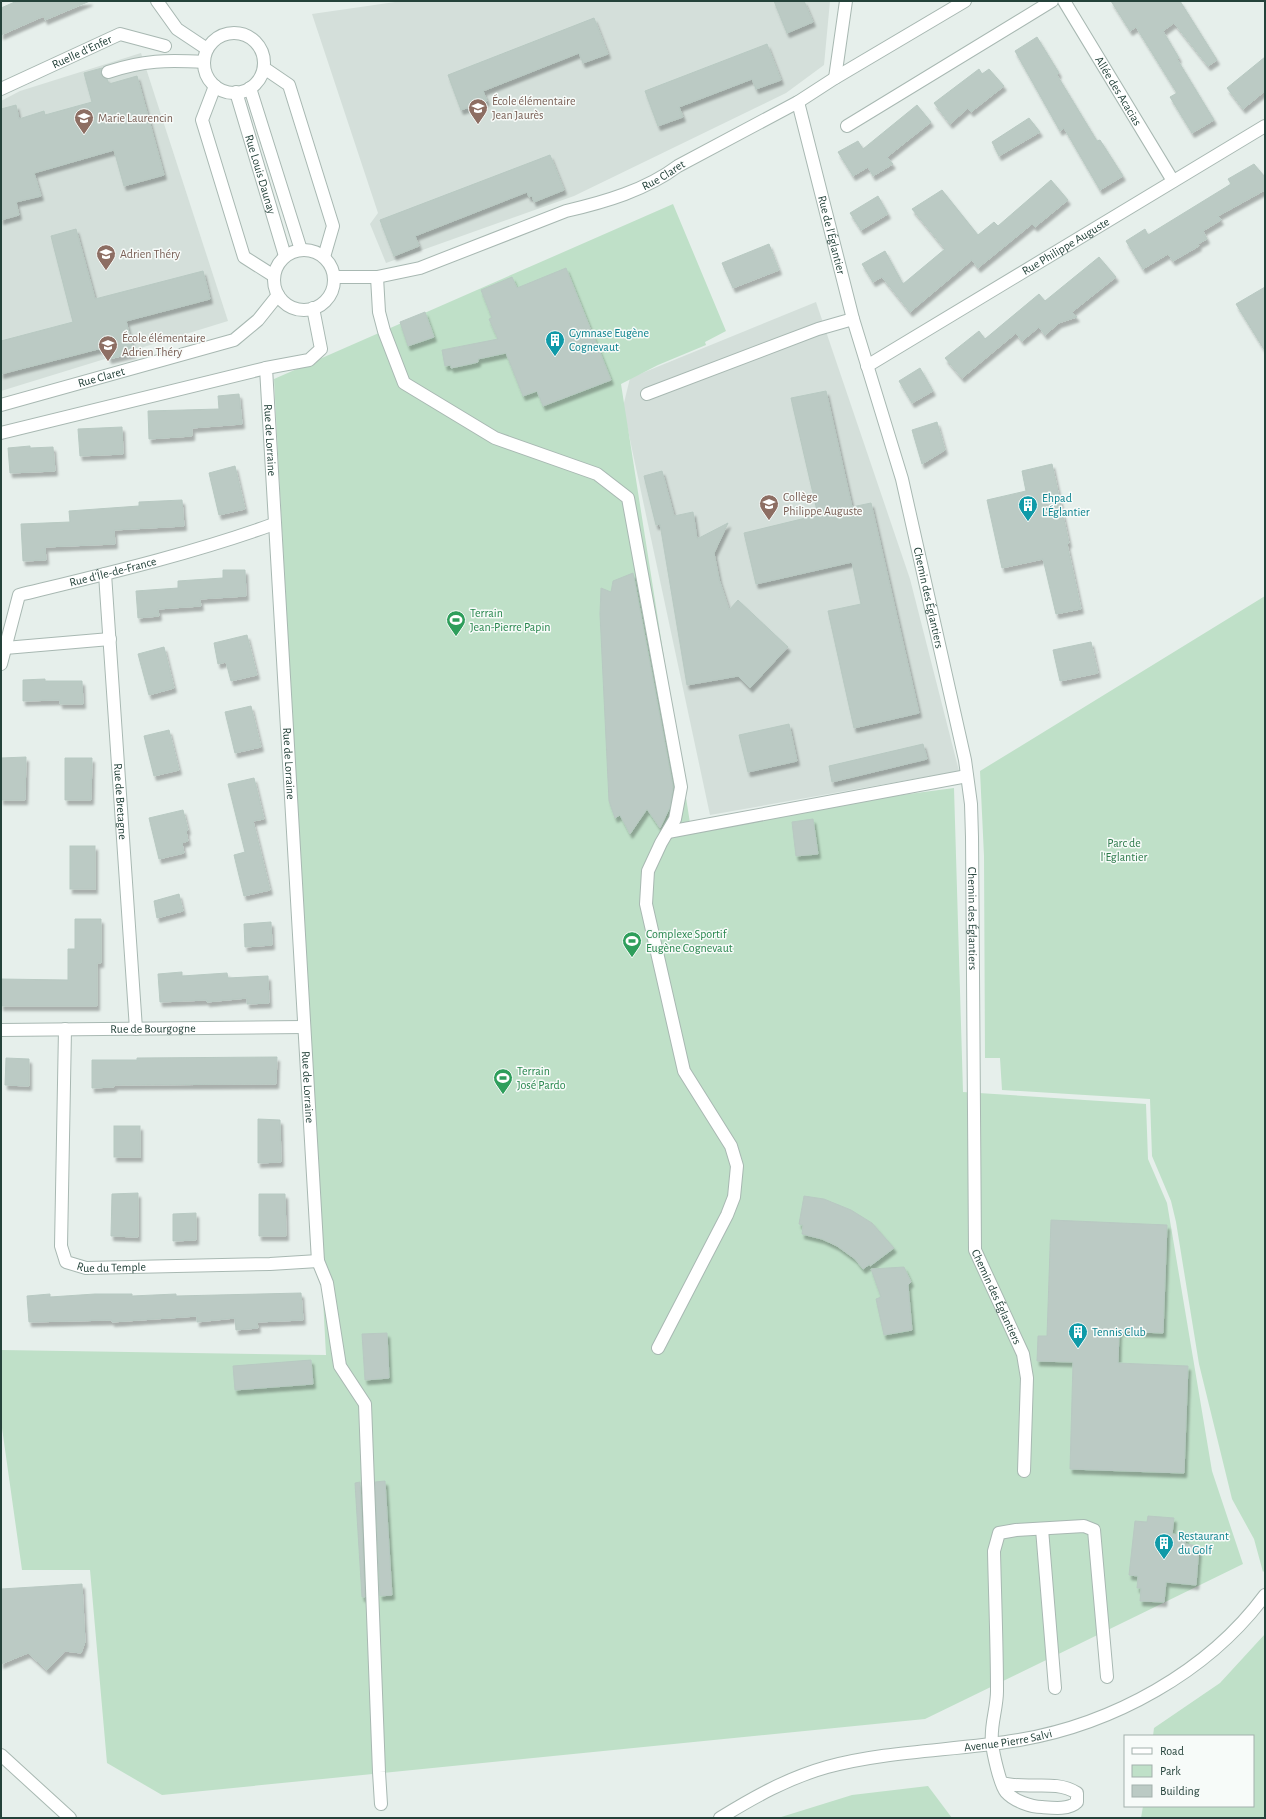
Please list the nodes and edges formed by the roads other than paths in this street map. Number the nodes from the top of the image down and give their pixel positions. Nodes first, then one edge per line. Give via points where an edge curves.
1 (157, 1) edge
2 (846, 1) edge
3 (965, 1) edge
4 (1052, 1) edge
5 (1064, 1) edge
6 (165, 46) dead end
7 (207, 50) junction
8 (204, 62) junction
9 (264, 68) junction
10 (108, 72) dead end
11 (835, 78) junction
12 (215, 86) junction
13 (250, 88) junction
14 (1, 90) edge
15 (236, 92) junction
16 (798, 102) junction
17 (847, 126) dead end
18 (1265, 126) edge
19 (1173, 181) junction
20 (301, 250) junction
21 (285, 256) junction
22 (324, 257) junction
23 (274, 276) junction
24 (334, 277) junction
25 (377, 278) junction
26 (278, 296) junction
27 (313, 308) junction
28 (853, 318) junction
29 (867, 366) junction
30 (266, 368) junction
31 (647, 394) dead end
32 (1, 405) edge
33 (1, 433) edge
34 (274, 524) junction
35 (106, 574) junction
36 (110, 639) junction
37 (5, 648) junction
38 (1, 664) edge
39 (967, 776) junction
40 (668, 832) junction
41 (304, 1027) junction
42 (65, 1029) junction
43 (136, 1029) junction
44 (1, 1030) edge
45 (318, 1261) junction
46 (658, 1348) dead end
47 (1024, 1471) dead end
48 (1042, 1530) junction
49 (1265, 1595) edge
50 (1107, 1677) dead end
51 (1055, 1688) dead end
52 (992, 1744) junction
53 (1, 1755) edge
54 (1002, 1783) junction
55 (381, 1804) dead end
56 (70, 1818) edge
57 (720, 1818) edge

1 - 7 street via 177,29
2 - 11 street
3 - 11 street, Rue Claret
4 - 17 street
5 - 19 street, Allée des Acacias
6 - 14 street, Ruelle d'Enfer via 120,34
7 - 8 street
7 - 9 street via 220,36 229,33 247,36 261,49
8 - 10 street via 154,61 132,64
8 - 12 street via 209,79
9 - 13 street
9 - 22 street via 289,85 294,100 333,226
11 - 16 street, Rue Claret
12 - 15 street via 228,92
12 - 23 street via 202,120 244,257
13 - 15 street
13 - 20 street, Rue Louis Daunay
15 - 21 street, Rue Louis Daunay
16 - 25 street, Rue Claret via 647,184 591,205 566,211 420,268
16 - 28 street, Rue de l'Églantier
18 - 19 street, Rue Philippe Auguste
19 - 29 street, Rue Philippe Auguste
20 - 21 street
20 - 22 street via 313,251
21 - 23 street
22 - 24 street via 330,264
23 - 26 street
24 - 25 street, Rue Claret
24 - 27 street via 332,290 325,301
25 - 40 street via 379,312 404,384 495,438 597,474 628,498 681,786 675,819
26 - 27 street via 287,305 300,310
26 - 32 street, Rue Claret via 258,320 234,340
27 - 30 street via 321,349 309,360
28 - 29 street, Rue de l'Églantier
28 - 31 street
29 - 39 street, Chemin des Églantiers via 902,479
30 - 33 street
30 - 34 street, Rue de Lorraine
34 - 35 street, Rue d'Île-de-France via 241,536
34 - 41 street, Rue de Lorraine
35 - 36 street, Rue de Bretagne
35 - 37 street, Rue d'Île-de-France via 19,595
36 - 37 street
36 - 43 street, Rue de Bretagne
37 - 38 street, Rue d'Île-de-France
39 - 40 street
39 - 47 street, Chemin des Églantiers via 972,837 975,1250 1023,1354 1027,1378
40 - 46 street via 648,871 646,904 684,1071 731,1146 737,1166 734,1197
41 - 43 street, Rue de Bourgogne
41 - 45 street, Rue de Lorraine
42 - 43 street, Rue de Bourgogne
42 - 44 street, Rue de Bourgogne
42 - 45 street, Rue du Temple via 61,1246 66,1262 86,1268
45 - 55 street, Rue de Lorraine via 327,1283 340,1366 365,1404
48 - 50 street via 1084,1526 1094,1530
48 - 51 street
48 - 52 street via 999,1533 994,1551 997,1693 991,1730
49 - 52 street, Avenue Pierre Salvi via 1238,1628 1203,1659 1144,1698 1088,1722 1020,1740
52 - 54 street
52 - 57 street, Avenue Pierre Salvi via 880,1756 827,1767 766,1790
53 - 56 street
54 - 54 street via 1014,1786 1052,1785 1069,1788 1077,1793 1077,1802 1066,1808 1036,1807 1010,1795

